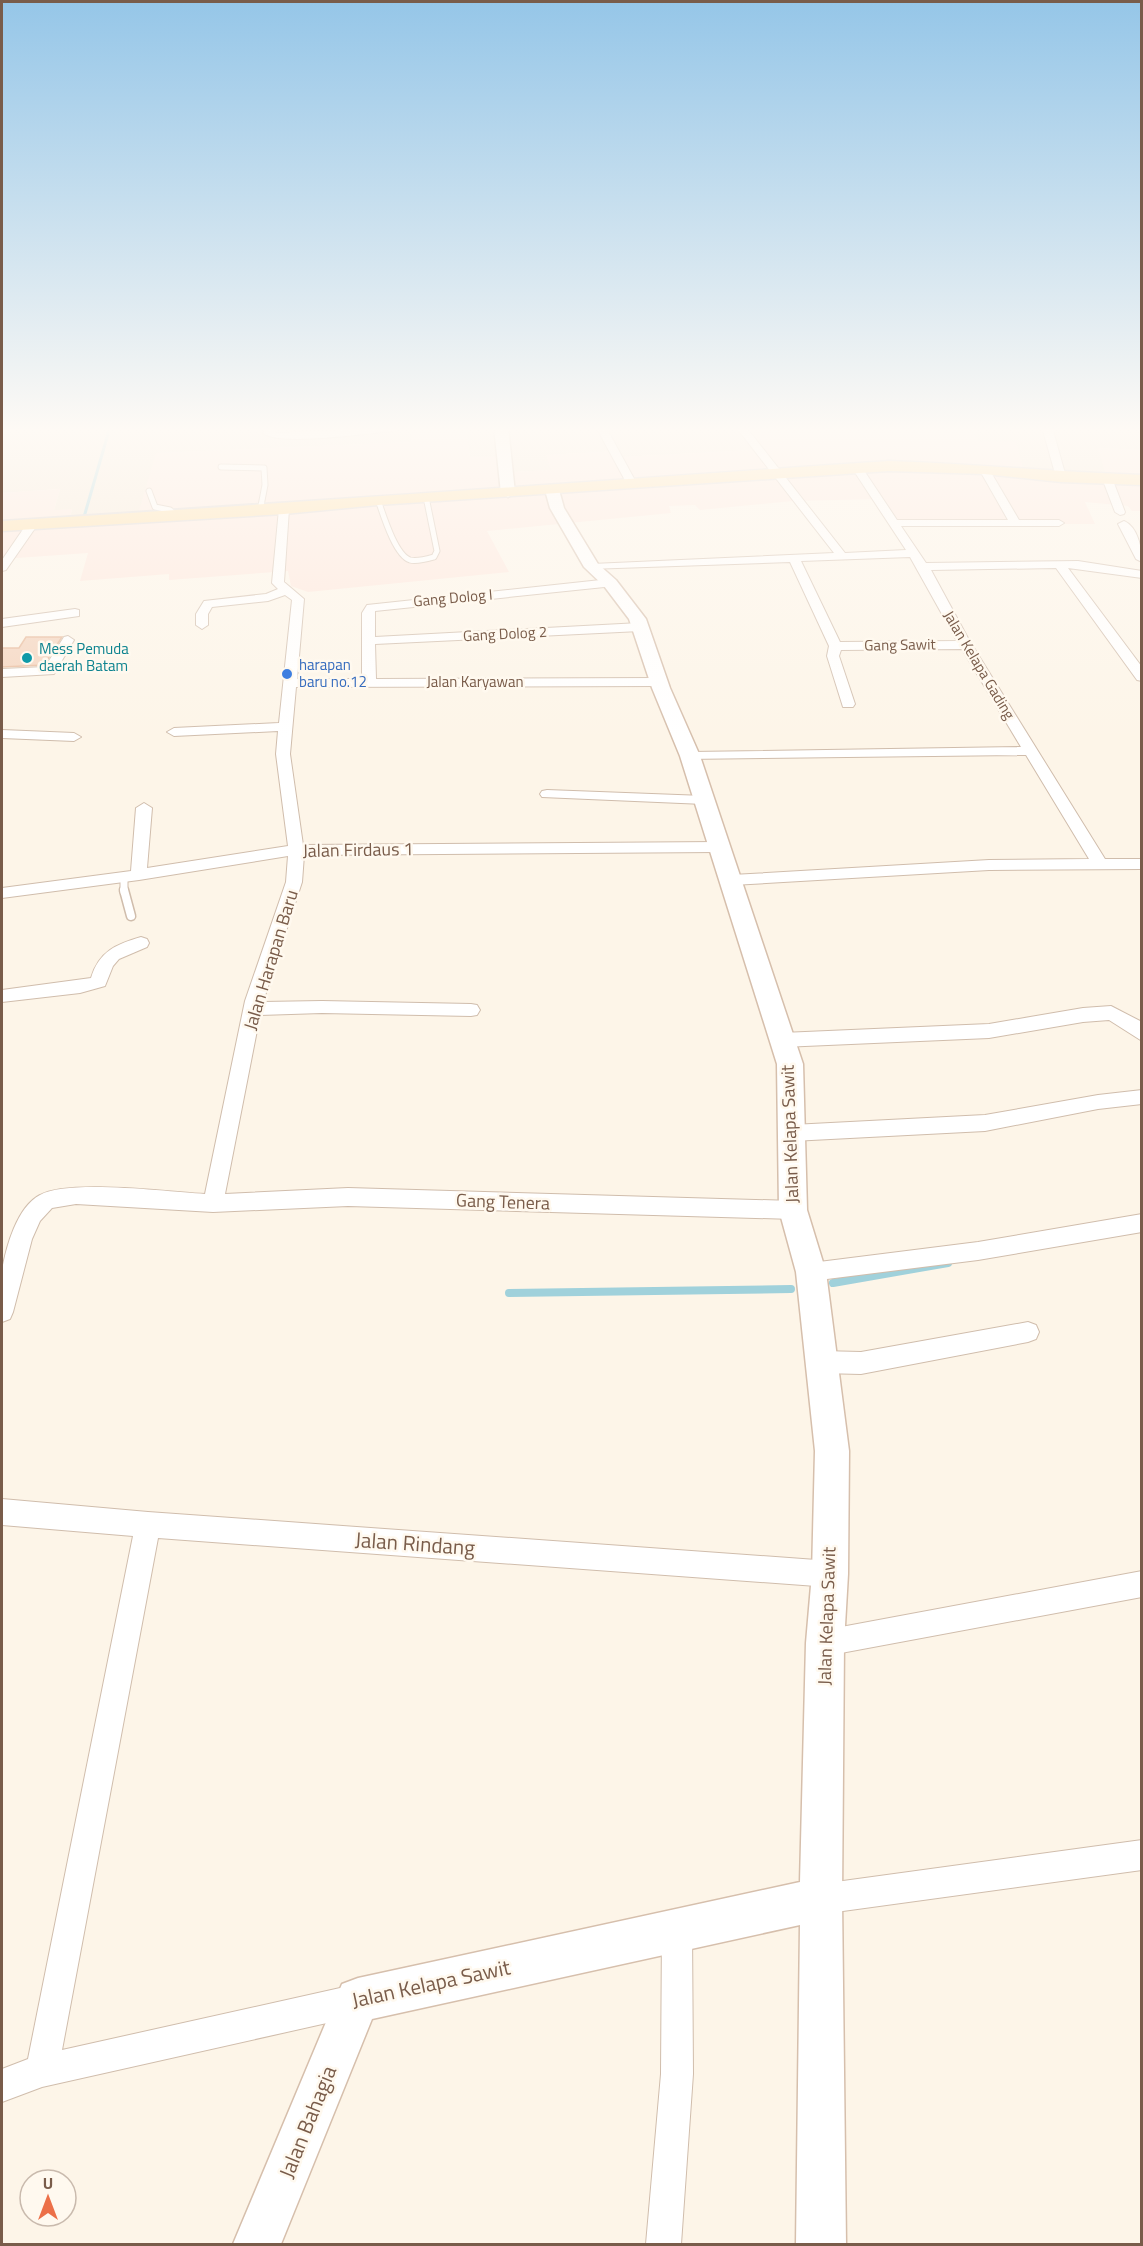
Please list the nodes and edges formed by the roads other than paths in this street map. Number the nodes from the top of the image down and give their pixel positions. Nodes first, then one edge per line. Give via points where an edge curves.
1 (27, 532) edge
2 (282, 532) edge
3 (393, 532) edge
4 (433, 532) edge
5 (573, 532) edge
6 (822, 532) edge
7 (899, 532) edge
8 (1129, 532) edge
9 (913, 553) junction
10 (841, 555) junction
11 (793, 557) junction
12 (1142, 558) edge
13 (1059, 564) junction
14 (923, 567) junction
15 (2, 568) edge
16 (601, 575) junction
17 (1142, 575) edge
18 (286, 590) junction
19 (75, 613) dead end
20 (2, 624) edge
21 (202, 625) dead end
22 (640, 627) junction
23 (68, 640) dead end
24 (369, 641) junction
25 (966, 645) junction
26 (835, 646) junction
27 (2, 673) edge
28 (1142, 677) edge
29 (369, 682) junction
30 (659, 682) junction
31 (290, 683) junction
32 (848, 704) dead end
33 (285, 727) junction
34 (174, 732) dead end
35 (2, 734) edge
36 (74, 737) dead end
37 (1030, 751) junction
38 (690, 756) junction
39 (547, 794) dead end
40 (704, 800) junction
41 (144, 808) dead end
42 (718, 847) junction
43 (296, 850) junction
44 (1100, 864) junction
45 (1142, 864) edge
46 (131, 876) junction
47 (732, 880) junction
48 (2, 893) edge
49 (131, 916) dead end
50 (141, 943) dead end
51 (2, 996) edge
52 (253, 1009) junction
53 (471, 1010) dead end
54 (1142, 1035) edge
55 (782, 1040) junction
56 (1142, 1097) edge
57 (792, 1133) junction
58 (213, 1203) junction
59 (793, 1210) junction
60 (1142, 1222) edge
61 (811, 1272) junction
62 (2, 1312) edge
63 (1028, 1332) dead end
64 (821, 1362) junction
65 (2, 1512) edge
66 (148, 1525) junction
67 (830, 1574) junction
68 (1142, 1584) edge
69 (825, 1643) junction
70 (1142, 1855) edge
71 (820, 1899) junction
72 (677, 1930) junction
73 (358, 2000) junction
74 (42, 2071) junction
75 (2, 2085) edge
76 (257, 2244) edge
77 (663, 2244) edge
78 (822, 2244) edge

1 - 15 street
2 - 18 street, Jalan Harapan Baru via 278,583
3 - 4 lane via 404,556 410,560 434,557 437,552
5 - 16 main road, Jalan Kelapa Sawit
6 - 10 street
7 - 9 street, Jalan Kelapa Gading
8 - 12 street
9 - 10 street
9 - 14 street, Jalan Kelapa Gading
10 - 11 street
11 - 16 street
11 - 26 street
13 - 14 street
13 - 17 street
13 - 28 street
14 - 25 street, Jalan Kelapa Gading
16 - 22 main road, Jalan Kelapa Sawit
16 - 24 street, Gang Dolog I via 377,606 368,613
18 - 21 street via 268,597 208,604 202,614
18 - 31 street, Jalan Harapan Baru via 298,599
19 - 20 street
22 - 24 street, Gang Dolog 2
22 - 30 main road, Jalan Kelapa Sawit
23 - 27 street via 49,671
24 - 29 street, Gang Dolog I
25 - 26 street, Gang Sawit
25 - 37 street, Jalan Kelapa Gading
26 - 32 street via 834,656
29 - 30 street, Jalan Karyawan
29 - 31 street, Jalan Karyawan
30 - 38 main road, Jalan Kelapa Sawit
31 - 33 street, Jalan Harapan Baru
33 - 34 street
33 - 43 street, Jalan Harapan Baru via 283,754
35 - 36 street
37 - 38 street
37 - 44 street, Jalan Kelapa Gading
38 - 40 main road, Jalan Kelapa Sawit
39 - 40 street
40 - 42 main road, Jalan Kelapa Sawit
41 - 46 street
42 - 43 street, Jalan Firdaus 1
42 - 47 main road, Jalan Kelapa Sawit
43 - 46 street, Jalan Firdaus 1
43 - 52 street, Jalan Harapan Baru via 294,882
44 - 45 street
44 - 47 street
46 - 48 street, Jalan Firdaus 1
46 - 49 lane via 124,896
47 - 55 main road, Jalan Kelapa Sawit
50 - 51 street via 116,950 99,982
52 - 53 street
52 - 58 street, Jalan Harapan Baru
54 - 55 street via 1132,1024 1110,1014 989,1031
55 - 57 main road, Jalan Kelapa Sawit via 790,1064
56 - 57 street via 986,1122
57 - 59 main road, Jalan Kelapa Sawit
58 - 59 street, Gang Tenera via 348,1197
58 - 62 street, Gang Tenera via 76,1195 46,1201 32,1215 21,1239
59 - 61 main road, Jalan Kelapa Sawit
60 - 61 street via 978,1251
61 - 64 main road, Jalan Kelapa Sawit
63 - 64 street via 861,1363
64 - 67 main road, Jalan Kelapa Sawit via 832,1451
65 - 66 street, Jalan Rindang
66 - 67 street, Jalan Rindang
66 - 74 street
67 - 69 main road, Jalan Kelapa Sawit
68 - 69 street
69 - 71 main road, Jalan Kelapa Sawit
70 - 71 street
71 - 72 main road, Jalan Kelapa Sawit
71 - 78 main road, Jalan Kelapa Sawit
72 - 73 main road, Jalan Kelapa Sawit
72 - 77 street via 677,2074
73 - 74 street, Jalan Kelapa Sawit
73 - 76 main road, Jalan Bahagia
74 - 75 street, Jalan Kelapa Sawit

